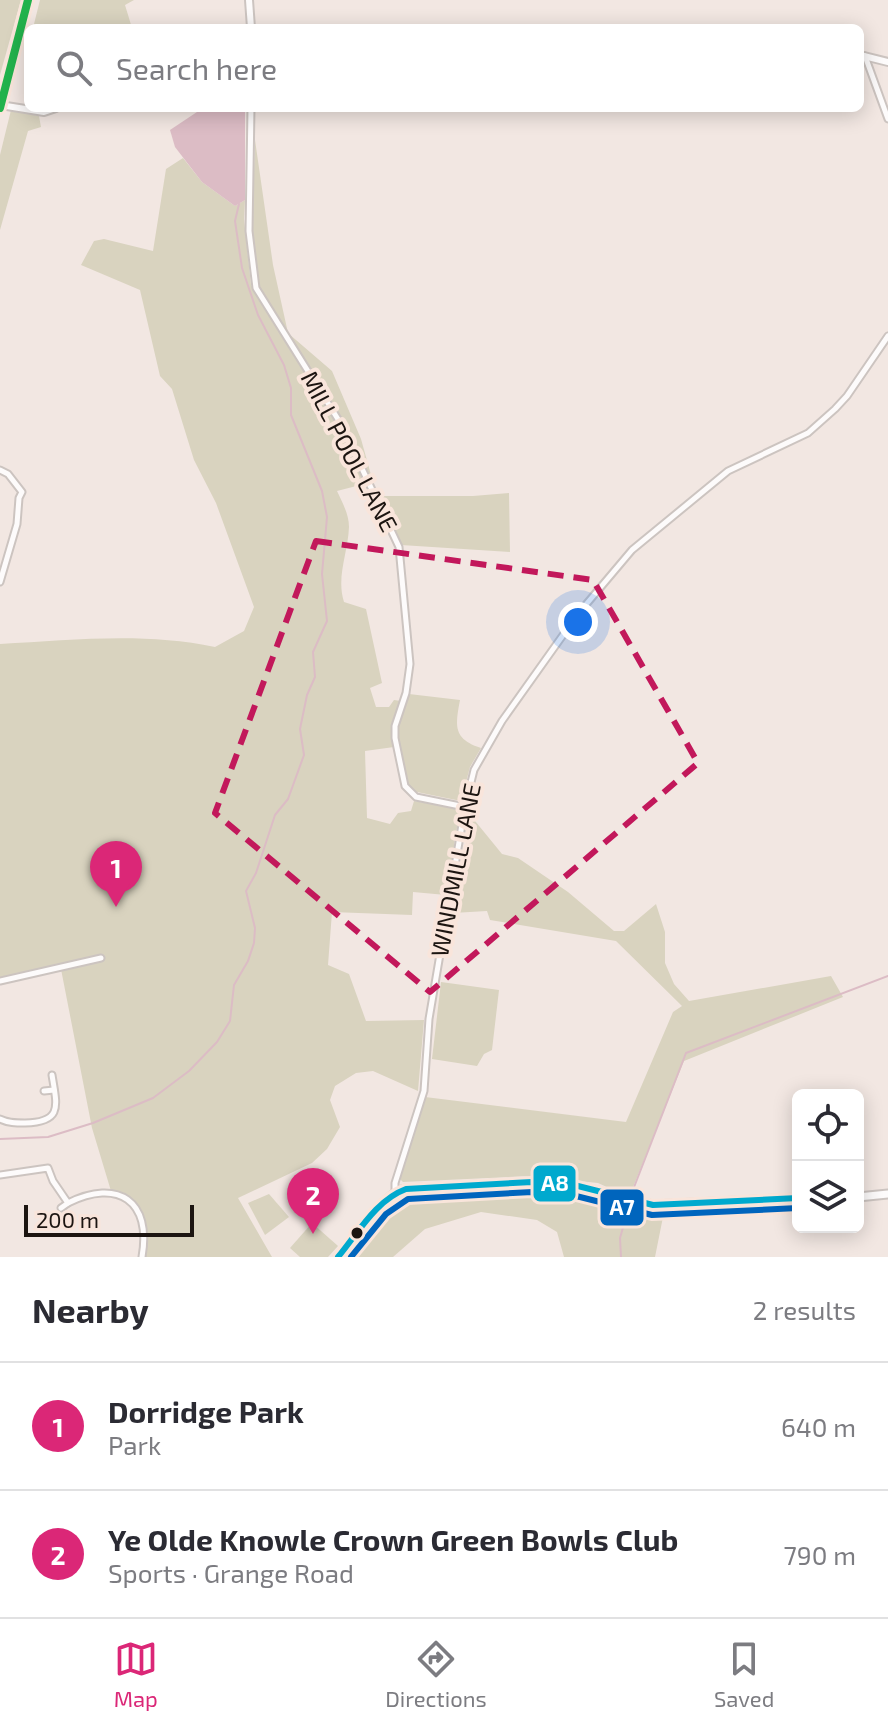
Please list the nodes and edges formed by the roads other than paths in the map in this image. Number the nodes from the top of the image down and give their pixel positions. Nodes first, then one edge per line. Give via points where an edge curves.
1 (249, 0) edge
2 (251, 24) edge
3 (864, 56) edge
4 (864, 58) edge
5 (884, 61) edge
6 (871, 72) junction
7 (0, 105) edge
8 (24, 109) edge
9 (251, 112) edge
10 (888, 119) edge
11 (888, 336) edge
12 (0, 470) edge
13 (0, 582) edge
14 (465, 807) junction
15 (101, 958) dead end
16 (0, 981) edge
17 (52, 1075) dead end
18 (54, 1090) junction
19 (44, 1091) dead end
20 (0, 1119) edge
21 (0, 1175) edge
22 (395, 1192) junction
23 (888, 1194) edge
24 (864, 1196) edge
25 (792, 1198) edge
26 (68, 1203) junction
27 (61, 1208) dead end
28 (142, 1257) edge
29 (338, 1257) edge

1 - 2 street
3 - 5 street
4 - 6 street
5 - 6 street
6 - 10 street
7 - 8 street
9 - 14 street, MILL POOL LANE via 249,231 256,288 341,424 399,547 410,664 395,732 403,780 414,797
11 - 14 street, WINDMILL LANE via 843,401 808,433 728,471 632,550 578,614 502,721 474,770
12 - 13 street via 22,492
14 - 22 street, WINDMILL LANE via 429,1019 424,1091
15 - 16 street
17 - 18 street
18 - 19 street
18 - 20 street via 56,1111 50,1119
21 - 26 street via 48,1168
22 - 25 main road via 532,1182 588,1188 653,1205
22 - 29 main road
23 - 24 main road
26 - 27 street
26 - 28 street via 92,1192 125,1198 142,1218

